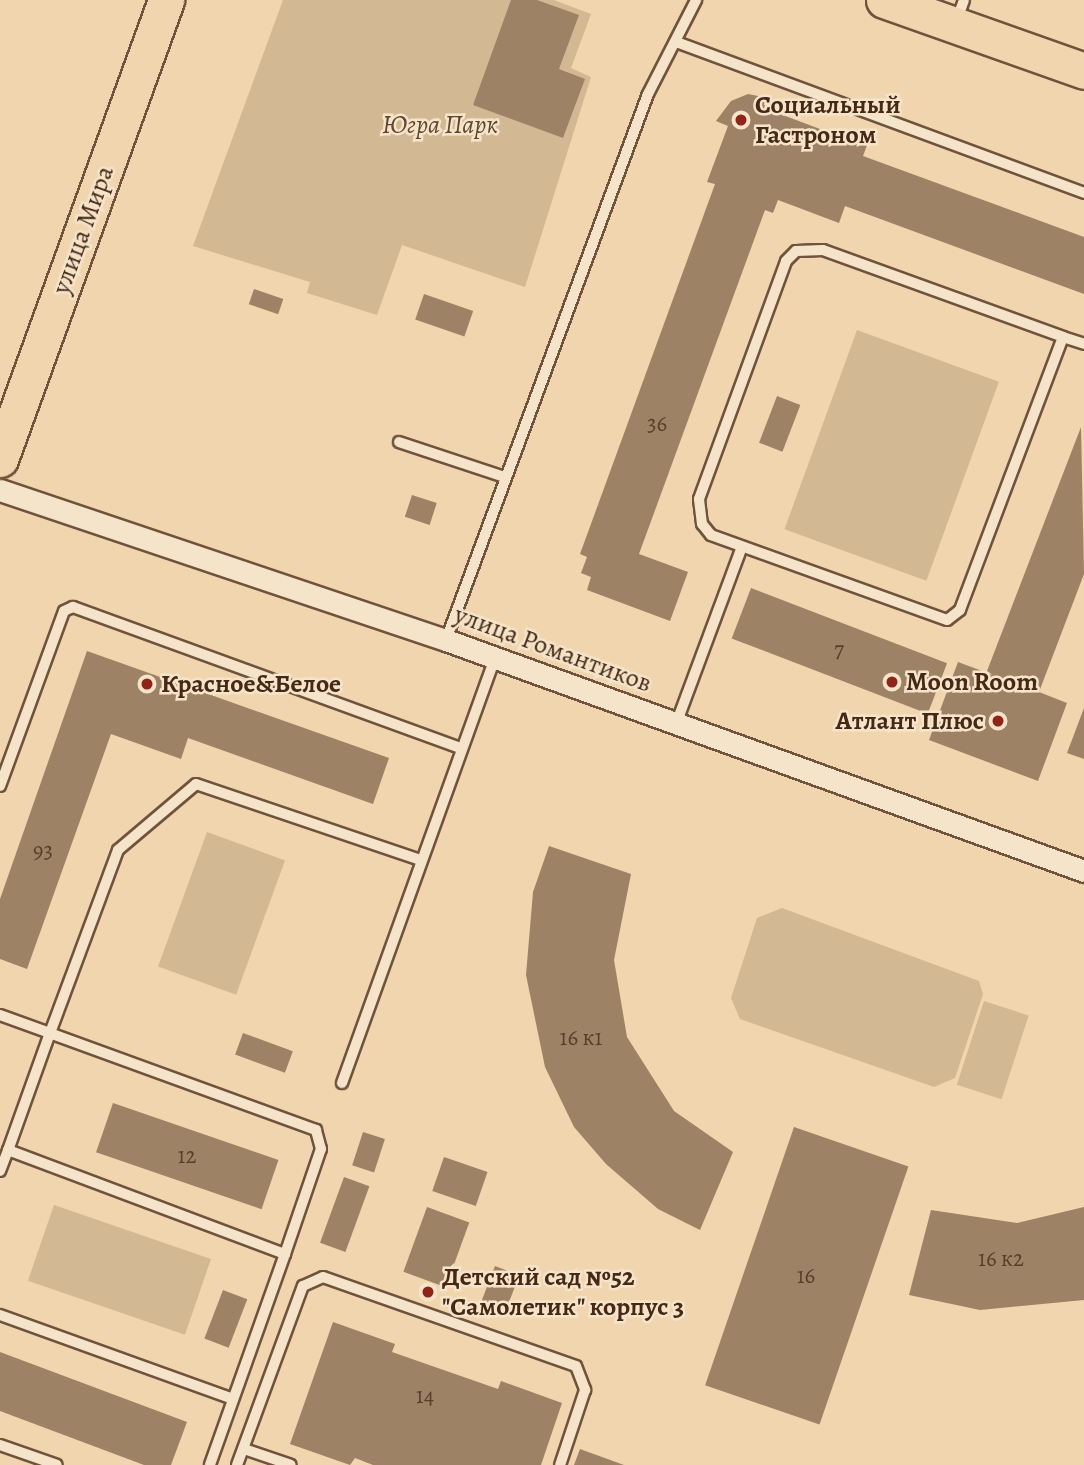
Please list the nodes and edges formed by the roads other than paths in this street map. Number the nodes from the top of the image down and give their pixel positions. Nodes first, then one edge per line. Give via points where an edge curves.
1 (166, 0) edge
2 (696, 0) edge
3 (884, 0) edge
4 (959, 13) edge
5 (679, 43) junction
6 (1084, 71) edge
7 (1084, 193) edge
8 (1063, 337) junction
9 (1084, 344) edge
10 (398, 442) dead end
11 (0, 459) edge
12 (504, 477) junction
13 (0, 490) edge
14 (742, 547) junction
15 (446, 640) junction
16 (495, 658) junction
17 (676, 723) junction
18 (461, 748) junction
19 (0, 786) edge
20 (420, 860) junction
21 (1084, 871) edge
22 (0, 1015) edge
23 (50, 1033) junction
24 (342, 1083) dead end
25 (8, 1150) junction
26 (0, 1171) edge
27 (285, 1254) junction
28 (0, 1315) edge
29 (231, 1398) junction
30 (0, 1445) edge
31 (247, 1450) junction
32 (57, 1465) edge
33 (210, 1465) edge
34 (237, 1465) edge
35 (290, 1465) edge
36 (559, 1465) edge

1 - 11 main road, улица Мира
2 - 5 lane
3 - 4 main road
4 - 6 main road
5 - 7 lane
5 - 12 lane via 649,94
8 - 9 lane
8 - 14 lane via 960,610 947,620
8 - 14 lane via 823,250 796,251 786,261 699,499 702,524 711,534
10 - 12 lane
12 - 15 lane
13 - 15 street, улица Романтиков
14 - 17 lane
15 - 16 street, улица Романтиков
16 - 17 street, улица Романтиков
16 - 18 lane
17 - 21 street, улица Романтиков
18 - 19 lane via 73,607 64,611
18 - 20 lane
20 - 23 lane via 196,784 118,850
20 - 24 lane
22 - 23 lane
23 - 25 lane
23 - 27 lane via 316,1129 321,1149
25 - 26 lane
25 - 27 lane
27 - 29 lane
28 - 29 lane
29 - 33 lane
30 - 32 lane
31 - 34 lane
31 - 35 lane
31 - 36 lane via 303,1286 323,1277 576,1366 585,1390

